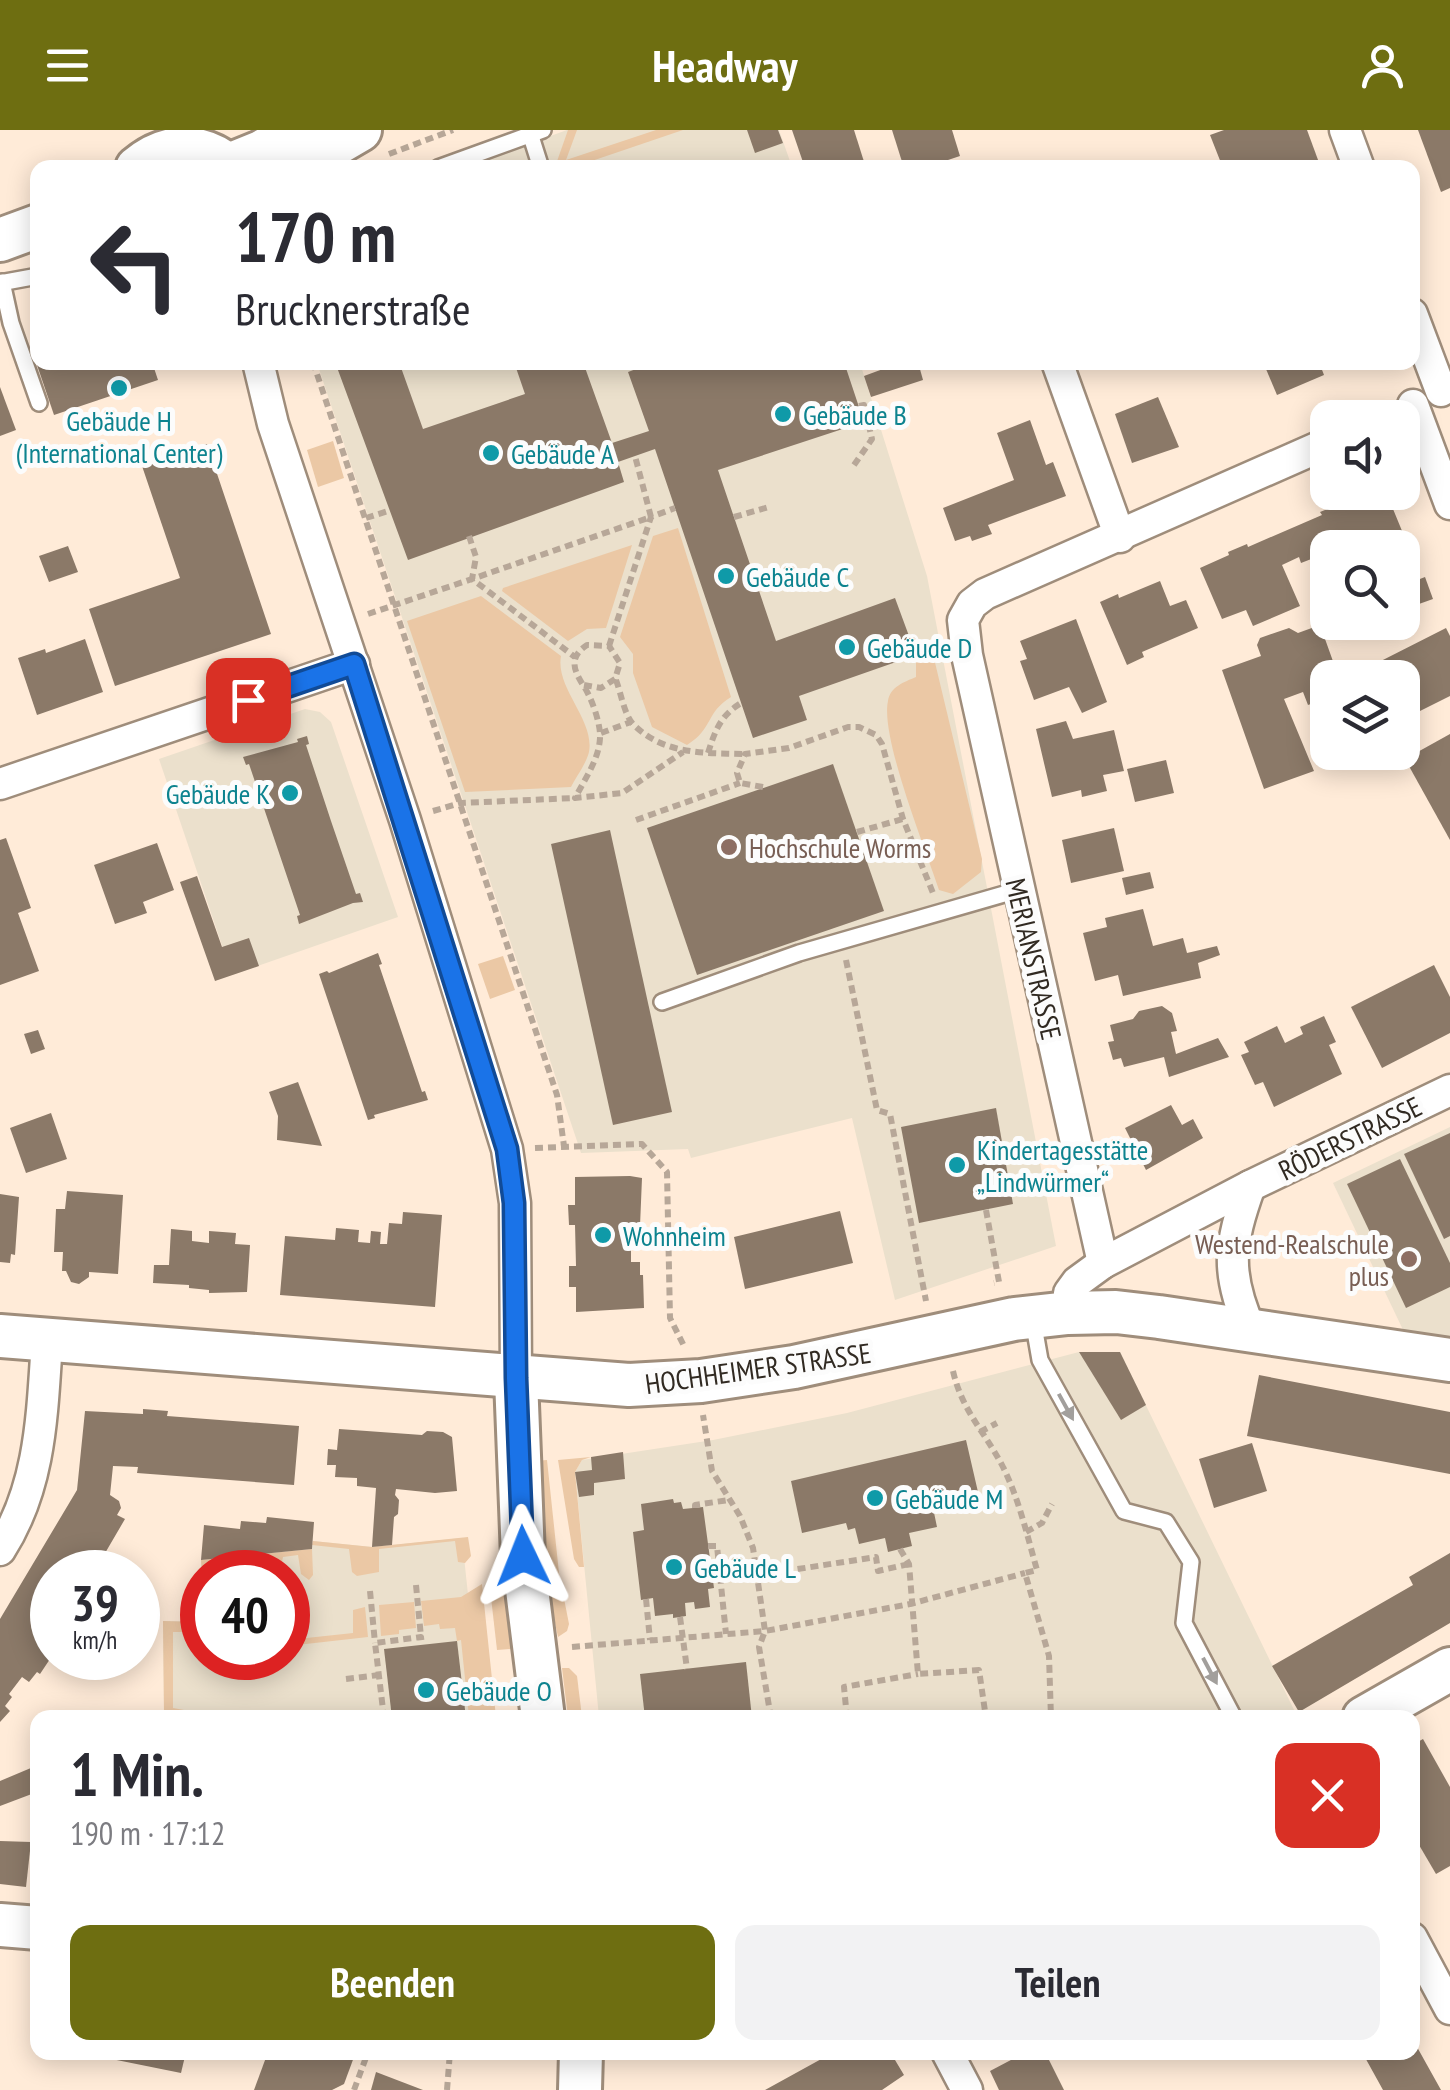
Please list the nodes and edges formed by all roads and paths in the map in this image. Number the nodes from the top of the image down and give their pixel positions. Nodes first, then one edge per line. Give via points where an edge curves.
1 (300, 130) edge
2 (453, 130) edge
3 (1345, 130) edge
4 (534, 131) edge
5 (367, 144) edge
6 (145, 151) edge
7 (219, 160) edge
8 (243, 160) edge
9 (319, 160) edge
10 (459, 160) edge
11 (539, 160) edge
12 (1356, 160) edge
13 (30, 229) edge
14 (0, 240) edge
15 (30, 253) edge
16 (0, 273) edge
17 (30, 275) edge
18 (1420, 332) edge
19 (240, 370) edge
20 (260, 370) edge
21 (316, 370) edge
22 (1060, 370) edge
23 (1446, 389) edge
24 (1420, 402) edge
25 (39, 404) dead end
26 (859, 406) dead end
27 (273, 424) junction
28 (1420, 424) edge
29 (1310, 452) edge
30 (635, 456) dead end
31 (854, 464) dead end
32 (1450, 504) edge
33 (769, 507) dead end
34 (674, 508) dead end
35 (388, 511) dead end
36 (651, 517) junction
37 (366, 518) junction
38 (734, 518) dead end
39 (470, 536) dead end
40 (1120, 537) junction
41 (472, 579) junction
42 (394, 606) junction
43 (339, 623) junction
44 (608, 646) junction
45 (576, 657) junction
46 (354, 664) junction
47 (616, 679) junction
48 (584, 685) junction
49 (741, 704) dead end
50 (631, 722) junction
51 (601, 733) junction
52 (684, 752) junction
53 (708, 753) junction
54 (744, 754) junction
55 (740, 783) junction
56 (0, 784) edge
57 (763, 788) dead end
58 (576, 798) junction
59 (686, 802) junction
60 (470, 804) dead end
61 (690, 813) dead end
62 (903, 819) junction
63 (636, 820) dead end
64 (857, 832) dead end
65 (1018, 890) junction
66 (917, 917) junction
67 (842, 940) junction
68 (662, 1002) dead end
69 (1450, 1090) edge
70 (564, 1146) junction
71 (507, 1149) junction
72 (1250, 1186) junction
73 (986, 1210) dead end
74 (1103, 1262) junction
75 (981, 1288) dead end
76 (1050, 1315) junction
77 (944, 1316) junction
78 (1251, 1330) junction
79 (0, 1336) edge
80 (47, 1341) junction
81 (1450, 1360) edge
82 (516, 1378) junction
83 (700, 1381) junction
84 (997, 1423) dead end
85 (980, 1432) junction
86 (729, 1500) junction
87 (1052, 1504) dead end
88 (696, 1508) dead end
89 (1026, 1532) junction
90 (708, 1546) dead end
91 (900, 1549) dead end
92 (0, 1550) edge
93 (909, 1564) junction
94 (760, 1574) junction
95 (1024, 1574) junction
96 (416, 1585) dead end
97 (370, 1590) dead end
98 (646, 1599) dead end
99 (910, 1604) junction
100 (680, 1617) dead end
101 (766, 1631) junction
102 (726, 1634) junction
103 (682, 1638) junction
104 (650, 1640) junction
105 (375, 1643) junction
106 (536, 1652) junction
107 (687, 1668) dead end
108 (1450, 1669) edge
109 (918, 1674) junction
110 (379, 1675) junction
111 (346, 1679) dead end
112 (383, 1710) edge
113 (542, 1710) edge
114 (771, 1710) edge
115 (845, 1710) edge
116 (985, 1710) edge
117 (1050, 1710) edge
118 (1230, 1710) edge
119 (1378, 1710) edge
120 (0, 1924) edge
121 (30, 1927) edge
122 (1420, 1953) edge
123 (1450, 2009) edge
124 (365, 2060) edge
125 (449, 2060) edge
126 (581, 2060) edge
127 (951, 2060) edge
128 (354, 2090) edge
129 (447, 2090) edge
130 (580, 2090) edge
131 (967, 2090) edge

1 - 8 street
2 - 5 path
3 - 12 street
4 - 10 lane
4 - 11 lane
5 - 9 street
6 - 7 street via 198,149
13 - 14 street
15 - 16 street
16 - 17 lane
16 - 25 lane
18 - 23 street
19 - 27 street
20 - 27 street
21 - 37 path
22 - 40 street
23 - 24 street
26 - 31 path via 864,405 872,439
27 - 43 street
28 - 32 street
29 - 40 street, MERIANSTRASSE
30 - 36 path
33 - 38 path
34 - 36 path
35 - 37 path
36 - 41 path
36 - 44 path
37 - 42 path
39 - 41 path via 476,557
40 - 65 street, MERIANSTRASSE via 1006,583 977,600 964,620
41 - 42 path
41 - 45 path
42 - 43 path
42 - 70 path via 558,1095
43 - 46 street
44 - 45 path via 587,644
44 - 47 path via 620,662
45 - 48 path via 574,672
46 - 56 street
46 - 71 street
47 - 48 path via 602,688
47 - 50 path
48 - 51 path
49 - 53 path via 716,727
50 - 51 path
50 - 52 path
51 - 58 path
52 - 53 path
52 - 58 path via 622,792
53 - 54 path
54 - 55 path
54 - 62 path via 789,748 848,727 868,730 882,744
55 - 57 path
55 - 59 path
58 - 60 path
59 - 61 path
59 - 63 path
62 - 64 path
62 - 66 path via 935,898
65 - 66 lane
65 - 74 street, MERIANSTRASSE
66 - 67 lane
67 - 68 lane
67 - 77 path via 876,1110 890,1114 927,1304
69 - 72 street, RÖDERSTRASSE
70 - 71 path
70 - 83 path via 642,1144 667,1172 670,1318
71 - 82 street
72 - 74 street, RÖDERSTRASSE
72 - 78 street, RÖDERSTRASSE via 1231,1246 1231,1274
73 - 75 path via 998,1282
74 - 76 street, RÖDERSTRASSE
76 - 77 street, HOCHHEIMER STRASSE
76 - 78 street, HOCHHEIMER STRASSE via 1116,1312
76 -> 118 lane via 1040,1360 1124,1511 1166,1522 1190,1562 1184,1624
77 - 83 street, HOCHHEIMER STRASSE via 843,1359
77 - 85 path via 962,1406
78 - 81 street, HOCHHEIMER STRASSE
79 - 80 street, HOCHHEIMER STRASSE
80 - 82 street, HOCHHEIMER STRASSE
80 - 92 street via 32,1485
82 - 83 street, HOCHHEIMER STRASSE via 629,1386
82 - 106 street via 523,1556
83 - 86 path via 709,1461
84 - 85 path
85 - 89 path via 1011,1485
86 - 88 path
86 - 94 path
87 - 89 path via 1042,1523
89 - 95 path via 1037,1570
90 - 102 path via 716,1546
91 - 93 path
93 - 94 path via 878,1570 876,1558
93 - 99 path
94 - 101 path
95 - 99 path
95 - 117 path via 1049,1656
96 - 105 path via 421,1641
97 - 105 path
98 - 104 path
99 - 101 path
99 - 109 path
100 - 103 path
101 - 102 path
101 - 114 path via 759,1647
102 - 103 path
103 - 104 path
103 - 107 path
104 - 106 path
105 - 110 path
106 - 113 street
108 - 119 street
109 - 115 path via 844,1687
109 - 116 path via 979,1670
110 - 111 path
110 - 112 path
120 - 121 street
122 - 123 street
124 - 128 path
125 - 129 path
126 - 130 street
127 - 131 street

